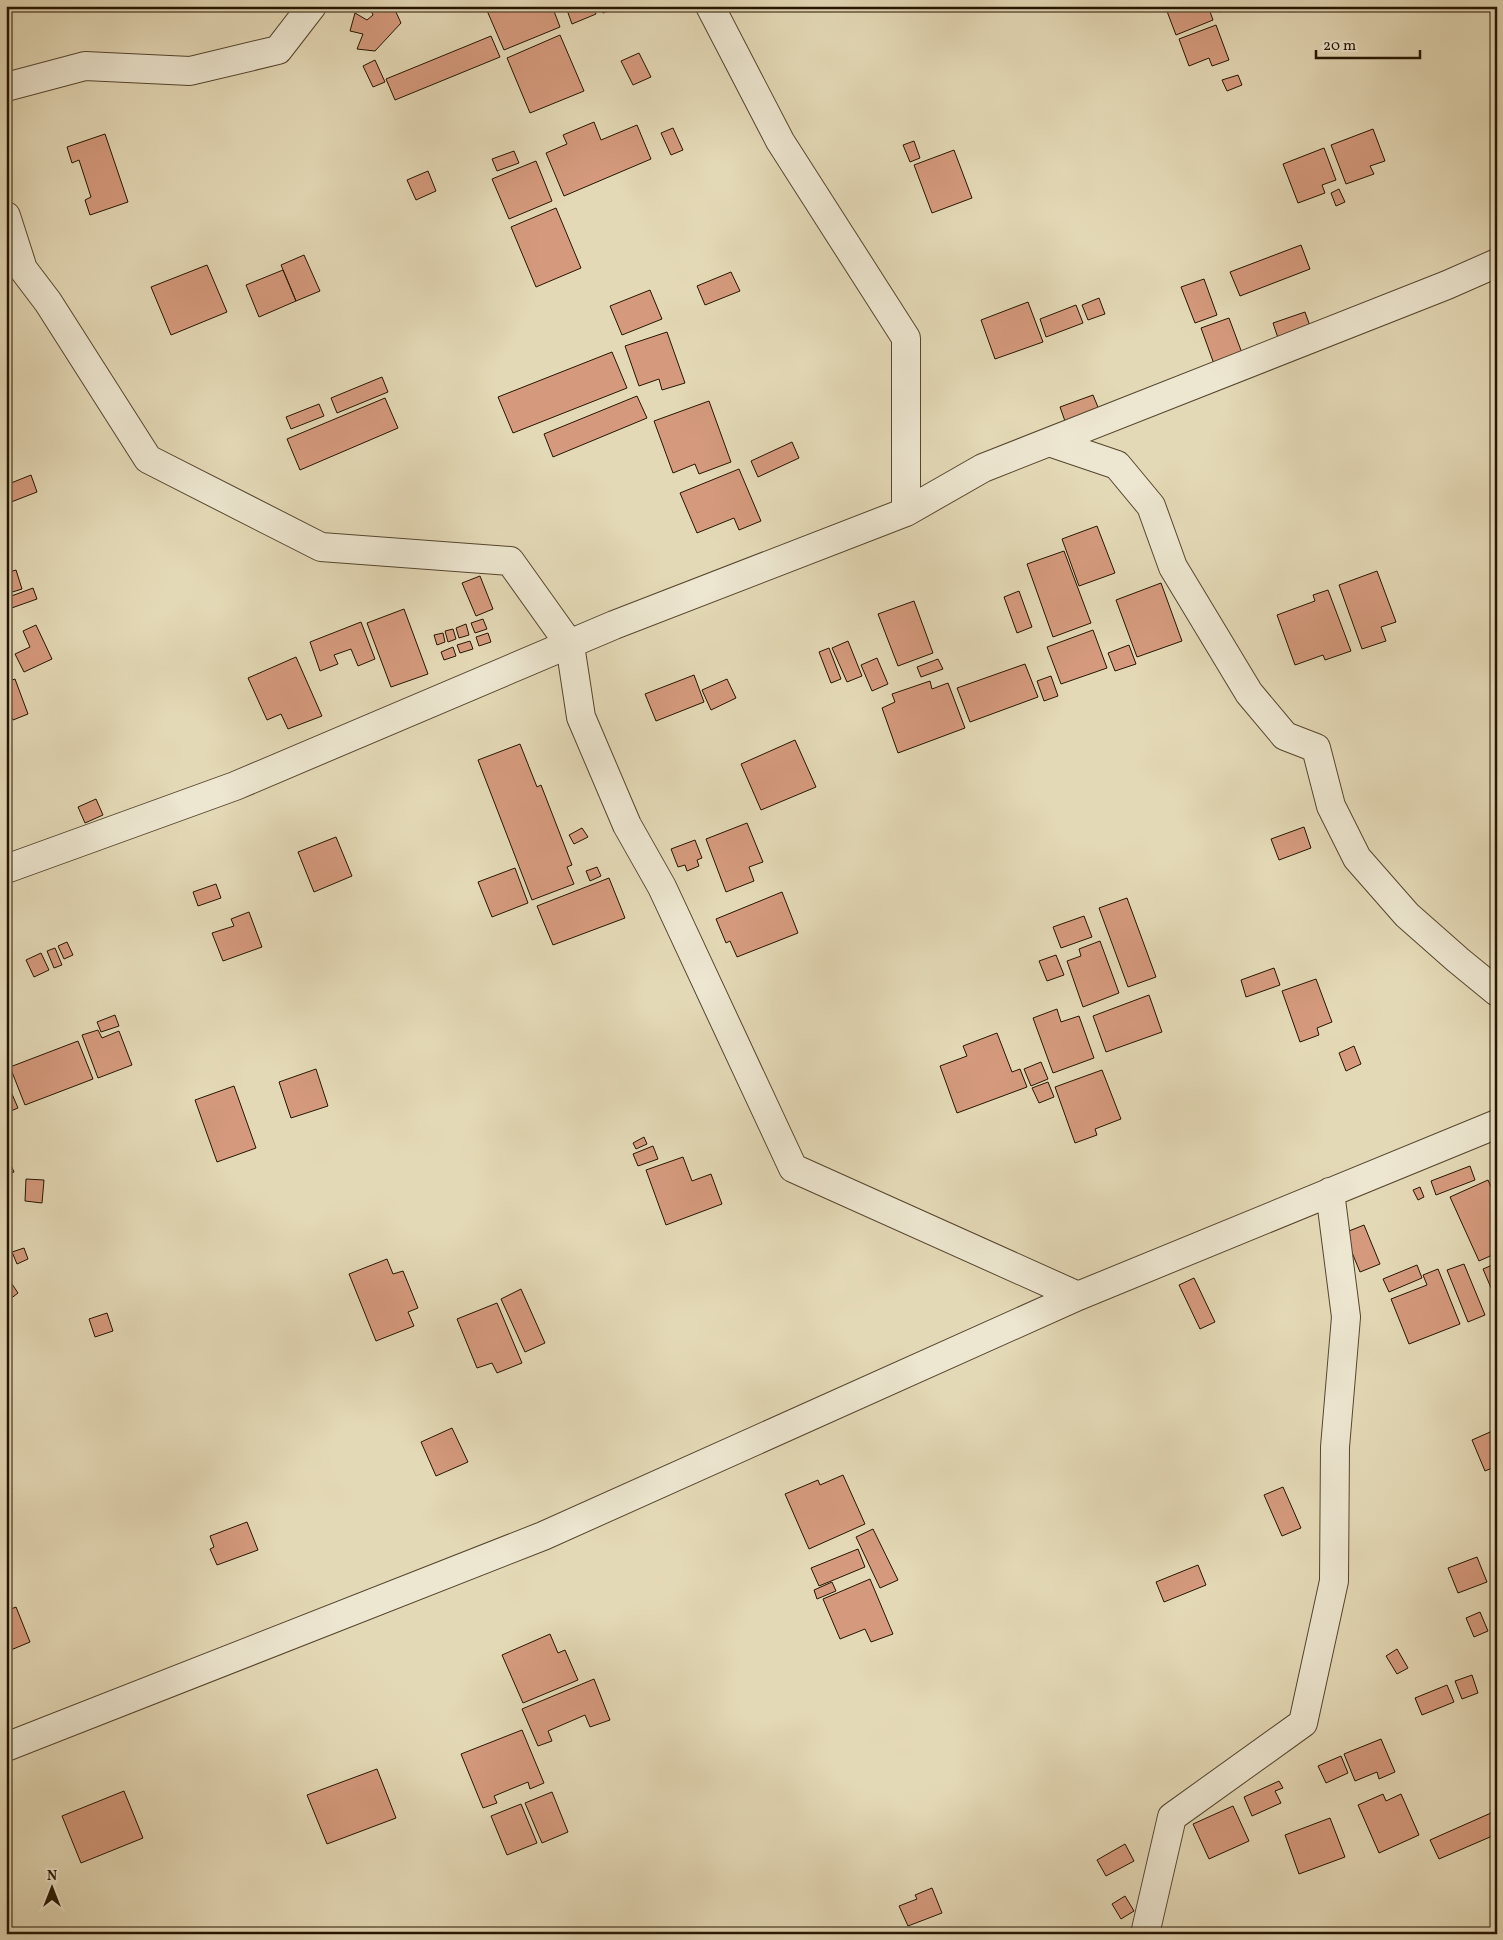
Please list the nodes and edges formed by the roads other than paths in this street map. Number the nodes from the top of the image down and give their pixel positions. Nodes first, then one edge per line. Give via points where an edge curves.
1 (312, 6) edge
2 (710, 6) edge
3 (6, 88) edge
4 (6, 216) edge
5 (1497, 263) edge
6 (6, 280) edge
7 (48, 302) junction
8 (1049, 442) junction
9 (906, 512) junction
10 (570, 645) junction
11 (6, 870) edge
12 (1497, 992) edge
13 (1497, 1124) edge
14 (1330, 1192) junction
15 (1078, 1296) junction
16 (6, 1747) edge
17 (1145, 1934) edge

1 - 3 street via 278,50 190,71 85,66
2 - 9 street via 780,141 906,338
4 - 7 street via 23,269
5 - 8 street
6 - 7 street
7 - 10 street via 148,459 321,546 510,561
8 - 9 street via 983,468
8 - 12 street via 1117,465 1151,506 1173,567 1249,693 1285,736 1316,748 1331,806 1356,858 1407,915
9 - 10 street
10 - 11 street via 235,786
10 - 15 street via 581,717 588,735 627,825 662,887 793,1168
13 - 14 street
14 - 15 street
14 - 17 street via 1346,1317 1335,1447 1334,1581 1304,1723 1172,1817
15 - 16 street via 543,1536

